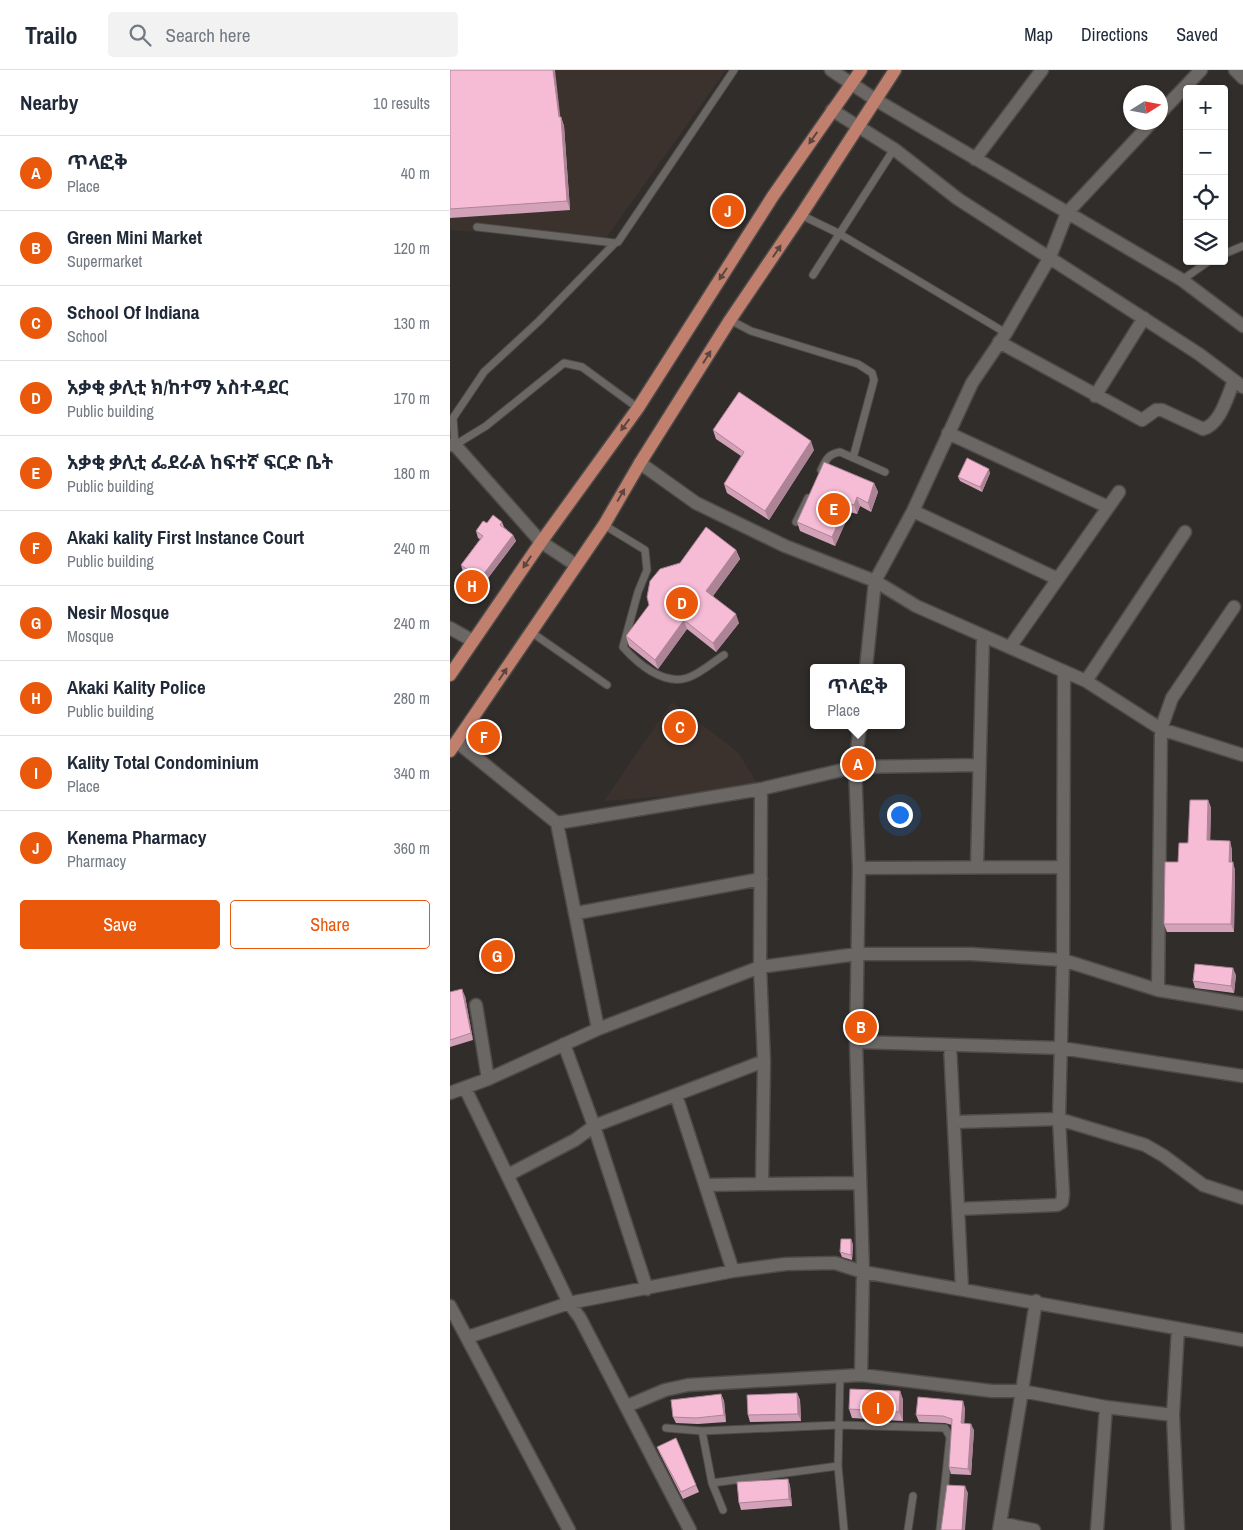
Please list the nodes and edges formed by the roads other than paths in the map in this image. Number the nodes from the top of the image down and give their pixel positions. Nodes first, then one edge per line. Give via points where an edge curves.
1 (734, 70) edge
2 (831, 70) edge
3 (861, 70) edge
4 (895, 70) edge
5 (1201, 70) edge
6 (1235, 70) edge
7 (1034, 73) edge
8 (1243, 78) edge
9 (850, 84) junction
10 (876, 100) junction
11 (1168, 105) edge
12 (832, 110) junction
13 (860, 127) junction
14 (1145, 130) edge
15 (894, 150) junction
16 (975, 159) junction
17 (1067, 213) junction
18 (801, 215) junction
19 (477, 227) dead end
20 (838, 233) junction
21 (615, 244) junction
22 (1243, 246) edge
23 (1228, 252) edge
24 (1050, 257) junction
25 (1203, 265) edge
26 (813, 275) dead end
27 (1182, 280) junction
28 (1144, 318) junction
29 (730, 320) junction
30 (1243, 326) edge
31 (1003, 338) junction
32 (1239, 384) edge
33 (1095, 396) junction
34 (638, 408) junction
35 (948, 433) junction
36 (453, 445) edge
37 (853, 458) junction
38 (640, 463) junction
39 (885, 472) dead end
40 (818, 477) edge
41 (1119, 492) dead end
42 (809, 495) edge
43 (1108, 507) junction
44 (913, 511) junction
45 (796, 522) edge
46 (604, 525) junction
47 (1185, 532) dead end
48 (541, 542) junction
49 (576, 566) junction
50 (1058, 579) junction
51 (874, 582) junction
52 (1234, 608) dead end
53 (450, 628) edge
54 (532, 632) junction
55 (983, 636) junction
56 (472, 641) junction
57 (1010, 647) junction
58 (724, 655) dead end
59 (866, 664) edge
60 (1064, 672) junction
61 (450, 675) edge
62 (1086, 681) junction
63 (607, 685) dead end
64 (860, 729) edge
65 (1161, 729) junction
66 (454, 746) edge
67 (1243, 755) edge
68 (979, 765) junction
69 (855, 767) junction
70 (761, 789) junction
71 (557, 823) junction
72 (977, 866) junction
73 (1063, 867) junction
74 (858, 868) junction
75 (761, 879) junction
76 (577, 913) junction
77 (857, 954) junction
78 (1064, 960) junction
79 (760, 967) junction
80 (1158, 990) junction
81 (1243, 1004) edge
82 (476, 1005) dead end
83 (598, 1028) junction
84 (856, 1042) junction
85 (564, 1044) junction
86 (950, 1045) junction
87 (1061, 1048) junction
88 (764, 1061) junction
89 (1243, 1076) edge
90 (488, 1079) junction
91 (465, 1088) junction
92 (450, 1093) edge
93 (676, 1095) junction
94 (1059, 1119) junction
95 (954, 1122) junction
96 (594, 1126) junction
97 (508, 1175) junction
98 (859, 1183) junction
99 (762, 1184) junction
100 (706, 1185) junction
101 (1243, 1198) edge
102 (958, 1209) junction
103 (732, 1271) junction
104 (863, 1272) junction
105 (647, 1289) junction
106 (962, 1289) junction
107 (1036, 1302) junction
108 (569, 1303) junction
109 (450, 1306) edge
110 (455, 1326) edge
111 (1178, 1329) junction
112 (468, 1337) junction
113 (1243, 1340) edge
114 (861, 1375) junction
115 (840, 1376) junction
116 (1020, 1397) junction
117 (627, 1406) junction
118 (1106, 1406) junction
119 (1173, 1415) junction
120 (839, 1425) junction
121 (666, 1428) dead end
122 (702, 1431) junction
123 (838, 1466) junction
124 (712, 1483) junction
125 (914, 1496) dead end
126 (723, 1510) dead end
127 (566, 1527) edge
128 (1000, 1527) edge
129 (690, 1530) edge
130 (844, 1530) edge
131 (908, 1530) edge
132 (940, 1530) edge
133 (1034, 1530) edge
134 (1097, 1530) edge
135 (1178, 1530) edge

1 - 21 lane
2 - 9 street
3 - 9 main road
4 - 10 main road
5 - 11 street
6 - 8 street
7 - 16 street
9 - 10 street
9 - 12 main road
10 - 13 main road
10 - 16 street
12 - 13 street
12 -> 34 main road via 773,196
13 - 15 street
13 - 18 main road
14 - 17 street
15 - 20 lane
15 - 24 street via 958,199
16 - 17 street
17 - 24 street
17 - 27 street
18 - 20 lane
29 -> 18 main road
19 - 21 lane
20 - 26 lane
20 - 31 lane
21 - 36 lane via 484,372 453,418
22 - 23 lane
24 - 28 street
24 - 31 street
25 - 27 lane
27 - 30 street
28 - 32 street
28 - 33 street
29 - 37 lane via 751,331 858,364 872,374 874,380
38 -> 29 main road
31 - 33 street
31 - 35 street via 972,383
32 - 33 street via 1216,421 1203,430 1162,410 1156,410 1142,420
34 - 36 lane via 582,367 564,363 486,426
34 -> 48 main road
35 - 43 street
35 - 44 street
36 - 48 street
37 - 39 lane
37 - 40 lane via 840,452 832,453
46 -> 38 main road
38 - 51 street via 696,503 785,546
41 - 43 street
42 - 45 lane
43 - 50 street
44 - 50 street
44 - 51 street
46 - 49 main road
46 - 58 lane via 646,550 647,570 623,647 633,658 666,679 688,678
47 - 62 street
48 - 49 street
48 -> 56 main road
49 - 54 main road
50 - 57 street
51 - 55 street via 916,606
51 - 59 street
52 - 65 street via 1172,698
53 - 56 street
54 - 63 lane
66 -> 54 main road
55 - 57 street
55 - 68 street
56 - 61 main road
57 - 60 street
60 - 62 street
60 - 73 street
62 - 65 street
64 - 69 street
65 - 67 street
65 - 80 street
66 - 71 street
68 - 69 street
68 - 72 street
69 - 70 street
69 - 74 street
70 - 71 street
70 - 75 street
71 - 76 street
72 - 73 street
72 - 74 street
73 - 78 street
74 - 77 street
75 - 76 street
75 - 79 street
76 - 83 street
77 - 78 street via 971,954
77 - 79 street
77 - 84 street
78 - 80 street
78 - 87 street
79 - 83 street
79 - 88 street
80 - 81 street
82 - 90 street
83 - 85 street
84 - 86 street
84 - 98 street
85 - 90 street
85 - 96 street
86 - 87 street
86 - 95 street
87 - 89 street
87 - 94 street
88 - 93 street
88 - 99 street
90 - 91 street
91 - 92 street
91 - 97 street
93 - 96 street
93 - 100 street
94 - 95 street
94 - 101 street via 1145,1145 1203,1185
94 - 102 street via 1062,1202 1057,1205
95 - 102 street
96 - 97 street via 575,1140
96 - 105 street
97 - 108 street
98 - 99 street
98 - 104 street
99 - 100 street
100 - 103 street
102 - 106 street
103 - 104 street via 786,1264 835,1263
103 - 105 street
104 - 106 street
104 - 114 street
105 - 108 street
106 - 107 street
107 - 111 street
107 - 116 street
108 - 112 street
108 - 117 street
109 - 110 street
110 - 112 street
111 - 113 street
111 - 119 street
112 - 127 street
114 - 115 street
114 - 116 street
115 - 117 street via 688,1385 665,1390
115 - 120 lane
116 - 118 street
116 - 128 street
117 - 129 street
118 - 119 street
118 - 134 street
119 - 135 street
120 - 122 lane
120 - 123 lane
120 - 132 lane via 945,1428 949,1431
121 - 122 lane
122 - 124 lane
123 - 124 lane
123 - 130 lane
124 - 126 lane
125 - 131 lane
128 - 133 street

